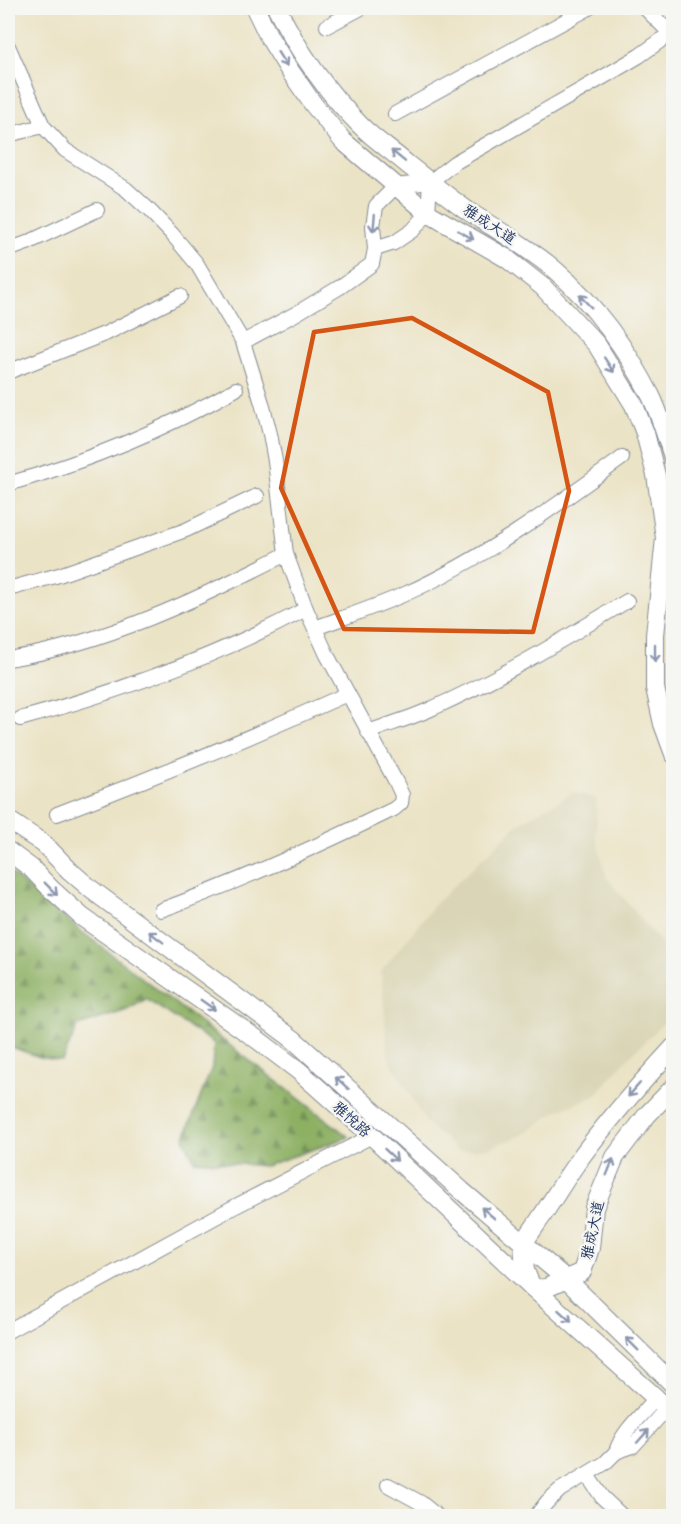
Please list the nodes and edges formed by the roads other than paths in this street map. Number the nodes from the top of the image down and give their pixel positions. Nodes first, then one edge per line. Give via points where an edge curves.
1 (255, 8) edge
2 (277, 8) edge
3 (360, 8) edge
4 (589, 8) edge
5 (645, 8) edge
6 (327, 26) dead end
7 (672, 34) edge
8 (8, 46) edge
9 (395, 114) dead end
10 (43, 126) junction
11 (8, 135) edge
12 (430, 182) junction
13 (396, 186) junction
14 (97, 210) dead end
15 (428, 213) junction
16 (375, 249) junction
17 (8, 250) edge
18 (180, 296) dead end
19 (243, 342) junction
20 (8, 372) edge
21 (236, 389) dead end
22 (622, 458) dead end
23 (674, 460) edge
24 (8, 484) edge
25 (257, 496) dead end
26 (286, 554) junction
27 (8, 589) edge
28 (627, 601) dead end
29 (306, 609) junction
30 (315, 628) junction
31 (8, 659) edge
32 (347, 694) junction
33 (20, 719) dead end
34 (368, 732) junction
35 (674, 754) edge
36 (57, 814) dead end
37 (8, 822) edge
38 (8, 851) edge
39 (161, 910) dead end
40 (674, 1047) edge
41 (674, 1087) edge
42 (372, 1136) junction
43 (524, 1243) junction
44 (567, 1280) junction
45 (532, 1287) junction
46 (8, 1331) edge
47 (674, 1385) edge
48 (665, 1408) edge
49 (586, 1475) junction
50 (388, 1485) dead end
51 (437, 1516) edge
52 (536, 1516) edge
53 (622, 1516) edge

1 -> 13 street via 313,104 343,141
12 -> 2 street, 雅成大道 via 362,127 330,92
3 - 6 street
4 - 9 street
5 - 7 street
7 - 12 street via 454,163
8 - 10 street
10 - 11 street
10 - 19 street via 65,150 126,189 172,234 197,264
12 - 13 street
12 - 15 street
23 -> 12 street, 雅成大道 via 651,397 615,337 591,307 556,271
13 - 15 street
13 -> 16 street via 376,206
14 - 17 street
15 - 16 street via 394,243
15 -> 35 street via 506,258 543,287 597,345 634,405 656,476 665,538 655,635 656,688
16 - 19 street via 372,264 340,287
18 - 20 street via 107,333
19 - 26 street via 270,434
21 - 24 street via 133,440
22 - 30 street via 510,536 452,570 405,594
25 - 27 street via 176,534
26 - 29 street
26 - 31 street via 139,623
28 - 34 street via 476,688 430,710
29 - 30 street
29 - 33 street via 262,633 199,659
30 - 32 street
32 - 34 street
32 - 36 street via 256,735
34 - 39 street via 396,782 401,803 326,842
43 -> 37 street, 雅悦路 via 293,1039 92,890 44,844
38 -> 42 street, 雅悦路 via 82,917 249,1033
40 -> 43 street via 579,1161
44 -> 41 street, 雅成大道 via 582,1272 590,1248 594,1208 615,1157
42 -> 45 street, 雅悦路
42 - 46 street
43 - 44 street, 雅悦路
43 - 45 street via 525,1271
44 - 45 street via 544,1289
47 -> 44 street, 雅悦路
45 -> 48 street, 雅悦路
48 - 49 street via 623,1436 616,1452
49 - 52 street via 560,1490
49 - 53 street
50 - 51 street

